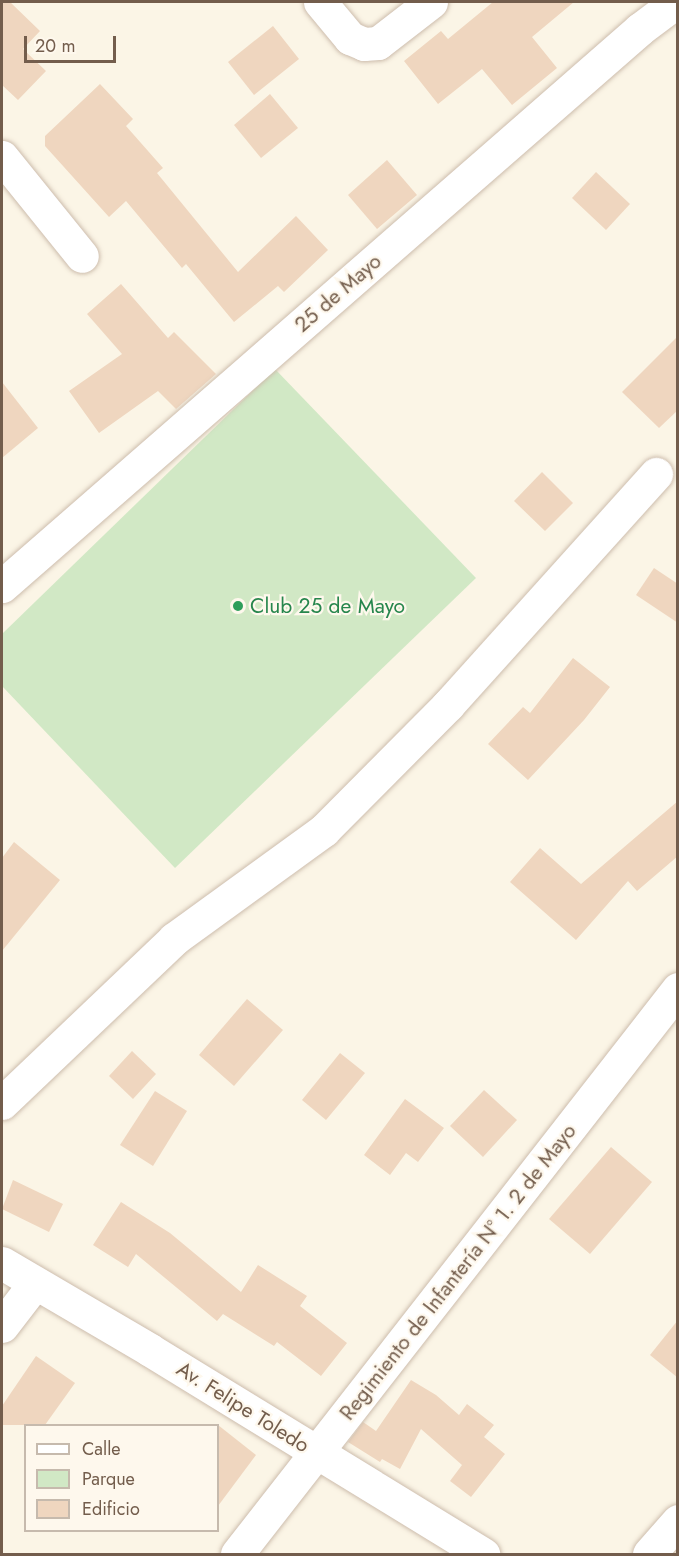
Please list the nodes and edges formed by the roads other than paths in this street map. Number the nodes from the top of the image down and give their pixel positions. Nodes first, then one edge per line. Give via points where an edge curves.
1 (320, 2) edge
2 (431, 2) edge
3 (676, 2) edge
4 (2, 157) edge
5 (82, 256) dead end
6 (656, 474) dead end
7 (2, 586) edge
8 (678, 988) edge
9 (2, 1103) edge
10 (2, 1263) edge
11 (35, 1283) junction
12 (2, 1326) edge
13 (317, 1454) junction
14 (678, 1521) edge
15 (237, 1554) edge
16 (483, 1554) edge
17 (649, 1554) edge

1 - 2 street via 350,38 364,44 378,43
3 - 7 street, 25 de Mayo via 640,29
4 - 5 street
6 - 9 street via 448,705 324,830 174,939
8 - 13 street, Regimiento de Infantería N° 1. 2 de Mayo
10 - 11 street, Av. Felipe Toledo
11 - 12 street
11 - 13 street, Av. Felipe Toledo
13 - 15 street, Regimiento de Infantería N° 1. 2 de Mayo
13 - 16 street, Av. Felipe Toledo
14 - 17 street

